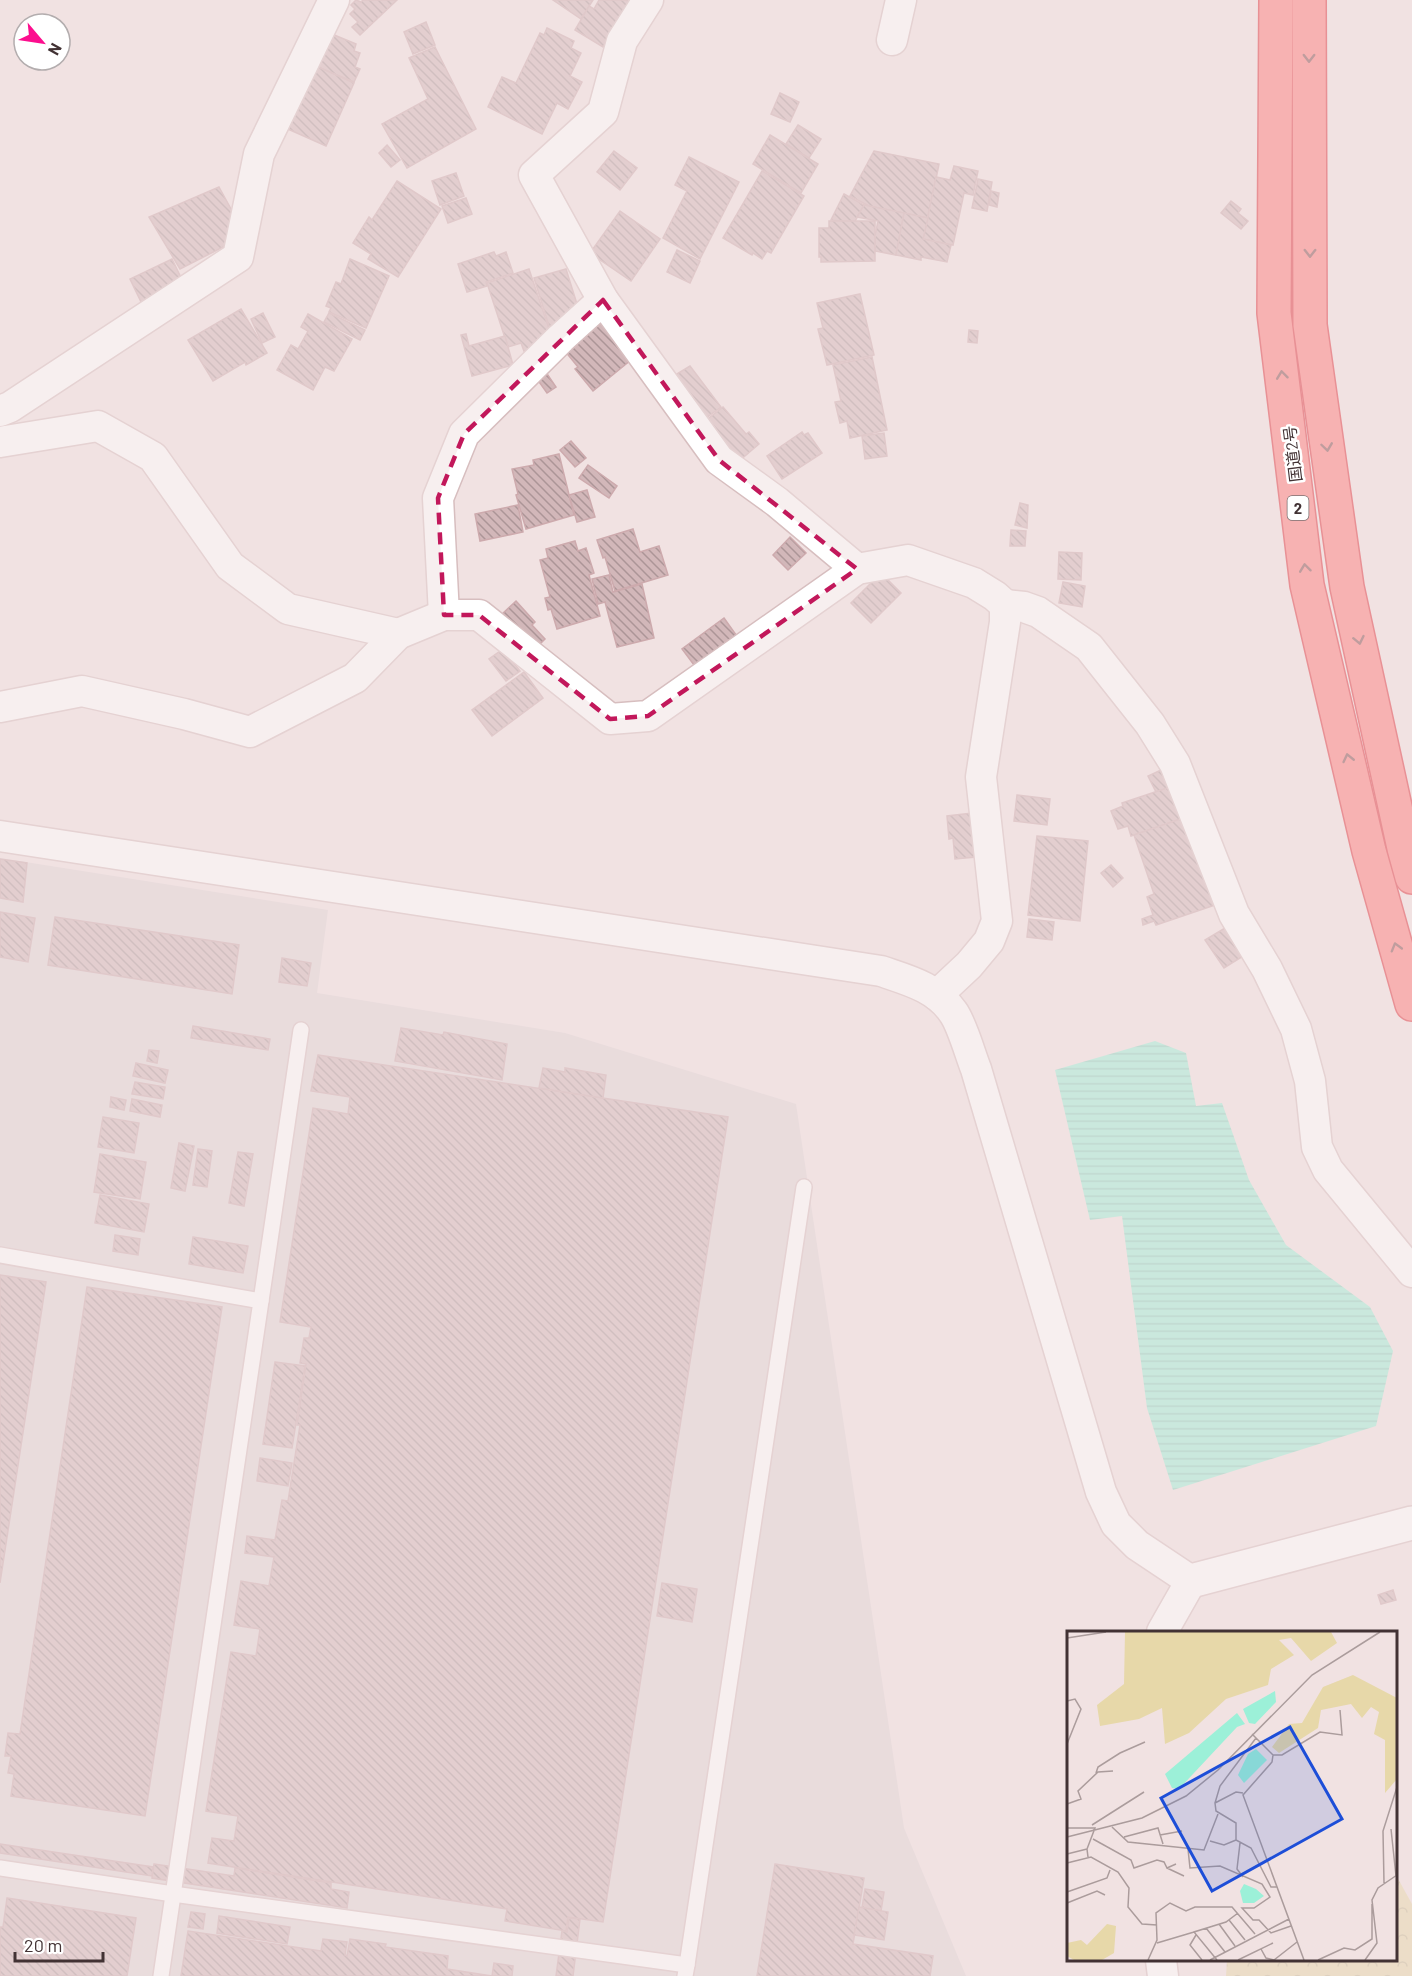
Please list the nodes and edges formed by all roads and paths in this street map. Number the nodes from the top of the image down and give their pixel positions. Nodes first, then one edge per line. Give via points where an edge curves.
1 (334, 0) edge
2 (648, 0) edge
3 (901, 0) edge
4 (1276, 0) edge
5 (1309, 0) edge
6 (892, 40) dead end
7 (603, 300) junction
8 (0, 411) edge
9 (0, 442) edge
10 (857, 569) junction
11 (1005, 605) junction
12 (444, 615) junction
13 (399, 634) junction
14 (0, 707) edge
15 (0, 836) edge
16 (1412, 877) edge
17 (937, 995) junction
18 (1412, 1004) edge
19 (301, 1030) dead end
20 (804, 1187) dead end
21 (0, 1255) edge
22 (1412, 1272) edge
23 (261, 1302) junction
24 (1412, 1523) edge
25 (1191, 1581) junction
26 (1163, 1631) edge
27 (0, 1868) edge
28 (173, 1894) junction
29 (1161, 1961) edge
30 (686, 1970) edge
31 (161, 1976) edge
32 (1163, 1976) edge

1 - 8 street via 259,154 238,257
2 - 7 street via 622,41 603,112 534,175
3 - 6 street
18 -> 4 highway, 国道2号 / 2 via 1369,850 1307,585 1274,313
5 -> 16 highway via 1310,325 1347,587
7 - 10 street via 719,460
7 - 12 street via 464,434 438,498
9 - 13 street via 98,426 153,457 230,566 288,609
10 - 11 street via 908,560 974,583
10 - 12 street via 648,716 610,719 479,615
11 - 17 street via 981,777 997,921 989,941
11 - 22 street via 1038,612 1089,647 1150,724 1174,764 1234,914 1296,1029 1310,1081 1317,1147 1328,1170
12 - 13 street
13 - 14 street via 355,678 250,732 82,691
15 - 17 street via 881,971 917,983
17 - 25 street via 954,1013 976,1069 1101,1492 1116,1524 1137,1545
19 - 23 lane
20 - 30 lane
21 - 23 lane
23 - 28 lane
24 - 25 street
25 - 26 street
27 - 28 lane
28 - 30 lane
28 - 31 lane
29 - 32 street

